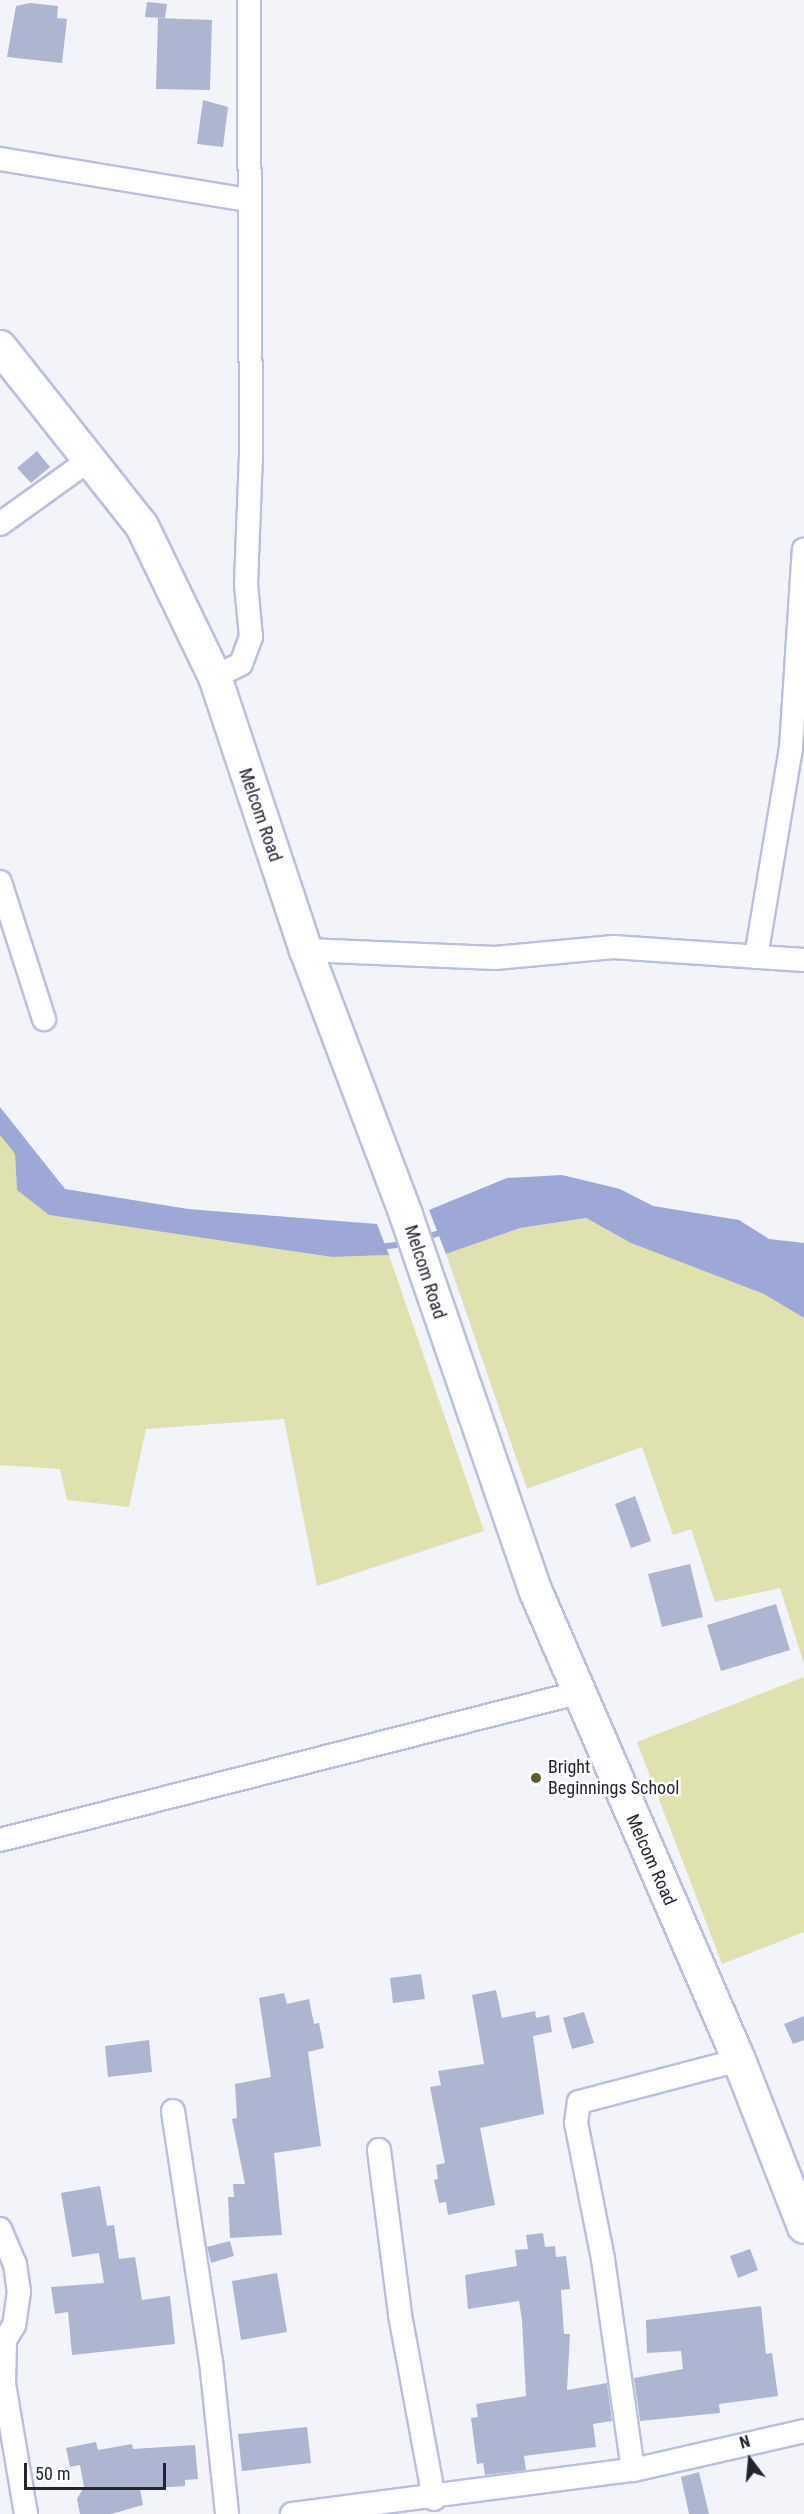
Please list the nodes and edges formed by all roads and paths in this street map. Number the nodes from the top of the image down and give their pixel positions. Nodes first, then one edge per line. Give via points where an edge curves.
1 (249, 0) edge
2 (0, 159) edge
3 (247, 200) junction
4 (0, 347) edge
5 (92, 458) junction
6 (0, 524) edge
7 (804, 549) edge
8 (215, 677) junction
9 (798, 747) edge
10 (0, 882) edge
11 (306, 950) junction
12 (756, 957) junction
13 (804, 960) edge
14 (44, 1019) dead end
15 (577, 1693) junction
16 (0, 1840) edge
17 (739, 2060) junction
18 (173, 2111) dead end
19 (379, 2150) dead end
20 (804, 2227) edge
21 (0, 2229) edge
22 (3, 2340) edge
23 (804, 2430) edge
24 (633, 2470) junction
25 (434, 2499) junction
26 (26, 2514) edge
27 (227, 2514) edge
28 (292, 2514) edge

1 - 3 street
2 - 3 street
3 - 8 street via 251,454 246,584 251,637 241,664
4 - 5 main road, Melcom Road
5 - 6 street
5 - 8 main road, Melcom Road via 142,526
7 - 9 street
8 - 11 main road, Melcom Road
9 - 12 street
10 - 14 street
11 - 12 street via 495,958 613,947
11 - 15 main road, Melcom Road via 406,1215 476,1428
12 - 13 street
15 - 16 street
15 - 17 main road, Melcom Road
17 - 20 main road, Melcom Road
17 - 24 street via 579,2102 576,2123 603,2259
18 - 27 street via 211,2361
19 - 25 street via 400,2314
21 - 22 street via 15,2264 19,2291 15,2325
22 - 26 street via 4,2384
23 - 24 street
24 - 25 street
25 - 28 street

